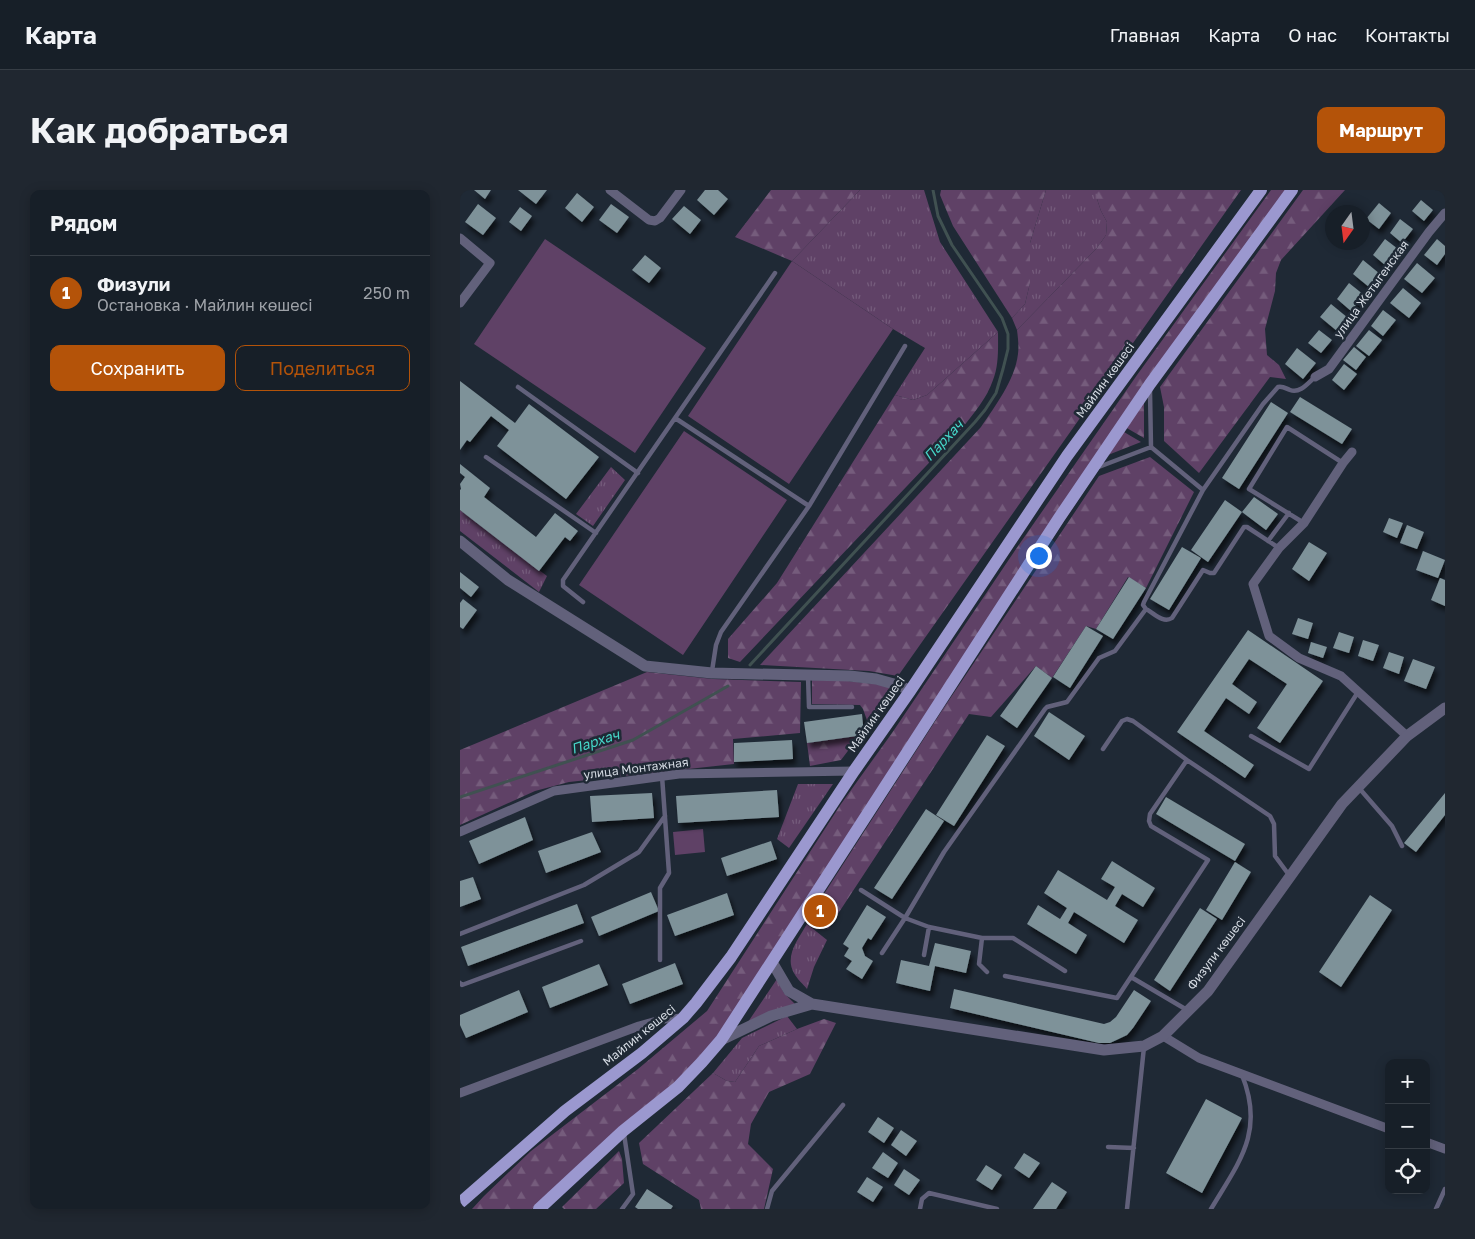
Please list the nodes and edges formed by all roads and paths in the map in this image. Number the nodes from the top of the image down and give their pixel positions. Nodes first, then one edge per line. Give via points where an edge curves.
1 (610, 190) edge
2 (681, 190) edge
3 (1261, 190) edge
4 (1292, 190) edge
5 (1445, 213) edge
6 (460, 238) edge
7 (775, 273) dead end
8 (460, 303) edge
9 (905, 346) dead end
10 (1315, 377) joint
11 (1150, 384) junction
12 (518, 387) dead end
13 (676, 418) junction
14 (1151, 447) junction
15 (1352, 452) dead end
16 (486, 457) dead end
17 (1343, 463) junction
18 (1091, 470) junction
19 (638, 473) junction
20 (1203, 490) junction
21 (809, 506) junction
22 (1289, 514) junction
23 (1304, 523) junction
24 (596, 533) junction
25 (460, 541) edge
26 (1268, 541) junction
27 (1279, 548) junction
28 (583, 602) dead end
29 (1146, 608) junction
30 (712, 672) junction
31 (808, 674) junction
32 (910, 691) junction
33 (1358, 692) junction
34 (852, 706) dead end
35 (1445, 708) edge
36 (1251, 736) dead end
37 (1407, 736) junction
38 (1103, 748) dead end
39 (1187, 760) junction
40 (854, 771) junction
41 (662, 776) junction
42 (1358, 787) junction
43 (665, 816) junction
44 (460, 832) edge
45 (1402, 846) dead end
46 (1290, 876) junction
47 (861, 890) dead end
48 (906, 918) junction
49 (929, 927) junction
50 (460, 934) edge
51 (982, 938) junction
52 (581, 941) dead end
53 (882, 953) dead end
54 (924, 955) dead end
55 (660, 960) dead end
56 (772, 962) junction
57 (1065, 971) dead end
58 (987, 972) dead end
59 (1006, 976) dead end
60 (1131, 977) junction
61 (460, 983) edge
62 (812, 1004) junction
63 (1188, 1011) junction
64 (684, 1018) junction
65 (1163, 1036) junction
66 (721, 1040) junction
67 (1144, 1046) junction
68 (1241, 1074) junction
69 (460, 1093) edge
70 (843, 1105) dead end
71 (1385, 1127) edge
72 (623, 1131) junction
73 (1430, 1143) edge
74 (1108, 1146) dead end
75 (1134, 1148) junction
76 (1445, 1149) edge
77 (1445, 1189) edge
78 (460, 1203) edge
79 (539, 1209) edge
80 (622, 1209) edge
81 (767, 1209) edge
82 (920, 1209) edge
83 (997, 1209) edge
84 (1127, 1209) edge
85 (1211, 1209) edge
86 (1436, 1209) edge

1 - 2 street via 649,220 655,221
3 - 32 main road, Майлин көшесі via 1067,456
4 - 11 main road
5 - 10 street, улица Жетыгенская via 1329,369
6 - 8 street via 490,263
7 - 13 lane
9 - 21 lane
10 - 20 lane via 1298,391 1278,387
11 - 14 lane
11 - 18 main road
12 - 19 lane
13 - 19 lane
13 - 21 lane
14 - 18 lane
14 - 20 lane
15 - 17 street
16 - 24 lane
17 - 22 lane via 1287,427 1249,487
17 - 23 street
18 - 56 main road
19 - 24 lane
20 - 29 lane via 1144,602
21 - 30 lane via 721,632
22 - 23 lane
22 - 26 lane
23 - 27 street
24 - 28 lane via 562,582
25 - 30 street via 508,580 645,666
26 - 27 lane
26 - 29 lane via 1244,527 1214,572 1203,570 1172,618 1164,620
27 - 33 street via 1253,584 1269,636 1299,658 1341,676
29 - 48 lane via 1115,651 1099,658 1067,702 1045,709 944,852
30 - 31 street
31 - 32 street via 876,679
31 - 34 lane via 809,707
32 - 40 main road, Майлин көшесі
33 - 36 lane via 1309,769
33 - 37 street
35 - 37 street, Физули көшесі
37 - 42 street, Физули көшесі
38 - 39 lane via 1122,721 1128,720
39 - 46 lane via 1270,816 1274,824 1275,856
39 - 60 lane via 1149,820 1151,826 1208,860
40 - 41 street, улица Монтажная
40 - 64 main road, Майлин көшесі via 731,957
41 - 43 lane
41 - 44 street, улица Монтажная via 554,791
42 - 45 lane via 1392,826
42 - 46 street, Физули көшесі
43 - 50 lane via 640,852 584,885
43 - 55 lane via 669,873 660,888
46 - 63 street, Физули көшесі via 1208,991
47 - 48 lane
48 - 49 lane
48 - 53 lane
49 - 51 lane
49 - 54 lane
51 - 57 lane via 1013,938
51 - 58 lane via 980,964
52 - 61 lane via 462,985
56 - 62 street via 789,991
56 - 66 main road
59 - 60 lane via 1117,998
60 - 63 lane
62 - 66 street via 771,1016
62 - 67 street, Физули көшесі via 1104,1050
63 - 65 street, Физули көшесі
64 - 69 street via 664,1019 639,1026
64 - 78 main road, Майлин көшесі via 565,1111
65 - 67 street, Физули көшесі
65 - 68 street via 1199,1058
66 - 72 main road via 678,1087
67 - 75 lane
68 - 71 street
68 - 85 lane via 1251,1108 1250,1133 1240,1160
70 - 81 lane via 772,1191
72 - 79 main road
72 - 80 lane via 633,1194
73 - 76 street
74 - 75 lane
75 - 84 lane
77 - 86 lane
82 - 83 lane via 922,1198 928,1193

